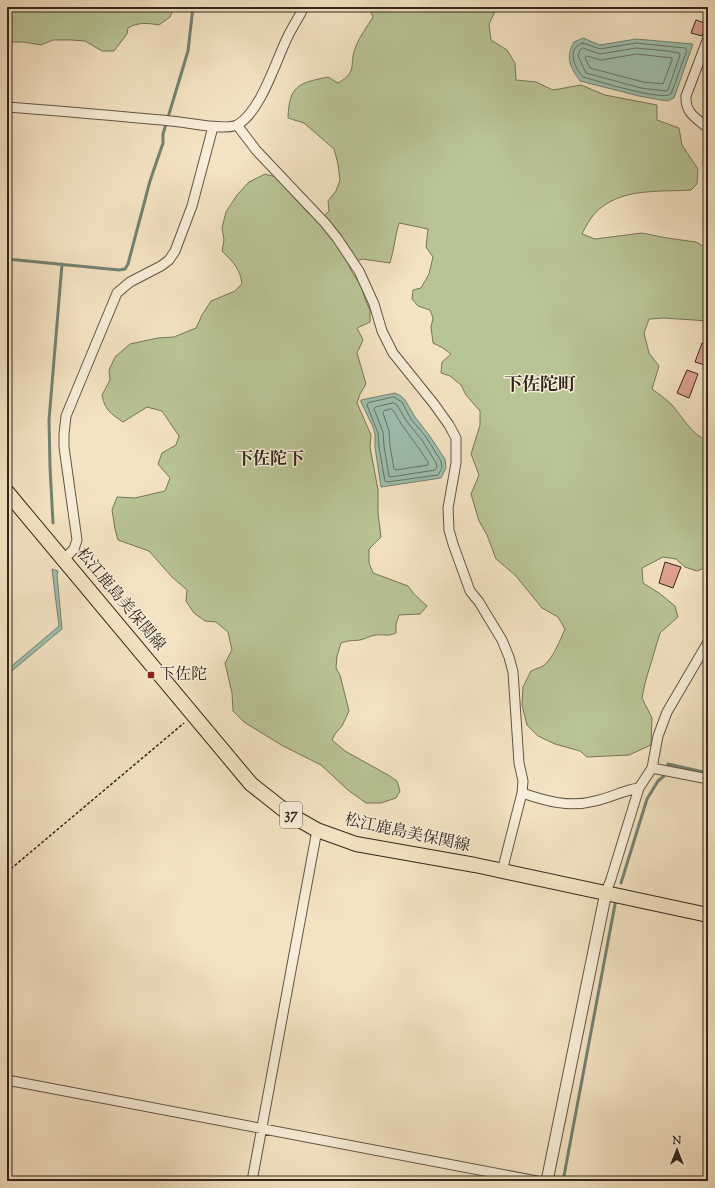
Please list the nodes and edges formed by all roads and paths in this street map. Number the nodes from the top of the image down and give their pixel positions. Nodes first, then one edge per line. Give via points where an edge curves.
1 (304, 7) edge
2 (708, 38) edge
3 (7, 106) edge
4 (237, 125) junction
5 (213, 126) junction
6 (708, 128) edge
7 (7, 492) edge
8 (64, 558) junction
9 (708, 642) edge
10 (193, 716) junction
11 (652, 768) junction
12 (708, 779) edge
13 (639, 788) junction
14 (522, 793) junction
15 (316, 830) junction
16 (502, 871) junction
17 (7, 872) edge
18 (606, 892) junction
19 (708, 915) edge
20 (7, 1080) edge
21 (262, 1128) junction
22 (252, 1181) edge
23 (537, 1181) edge
24 (547, 1181) edge

1 - 4 street via 258,101
2 - 6 street via 686,96 686,104 691,114
3 - 5 street
4 - 5 street
4 - 14 street via 256,150 337,238 359,271 393,353 434,404 456,438 456,463 448,508 449,530 470,591 510,657 519,763 523,781
5 - 8 street via 192,206 175,252 165,263 130,282 117,293 66,416 64,447 77,540 74,549
7 - 8 main road, 松江鹿島美保関線 / 37
8 - 10 main road, 松江鹿島美保関線 / 37
9 - 11 street via 667,712 658,736
10 - 15 main road, 松江鹿島美保関線 / 37 via 251,784 289,814
10 - 17 path
11 - 12 street
11 - 13 street
13 - 14 street via 575,805 551,802
13 - 18 street
14 - 16 street
15 - 16 main road, 松江鹿島美保関線 / 37 via 356,844
15 - 21 street
16 - 18 main road, 松江鹿島美保関線 / 37
18 - 19 main road, 松江鹿島美保関線 / 37
18 - 24 street
20 - 21 street
21 - 22 street
21 - 23 street

